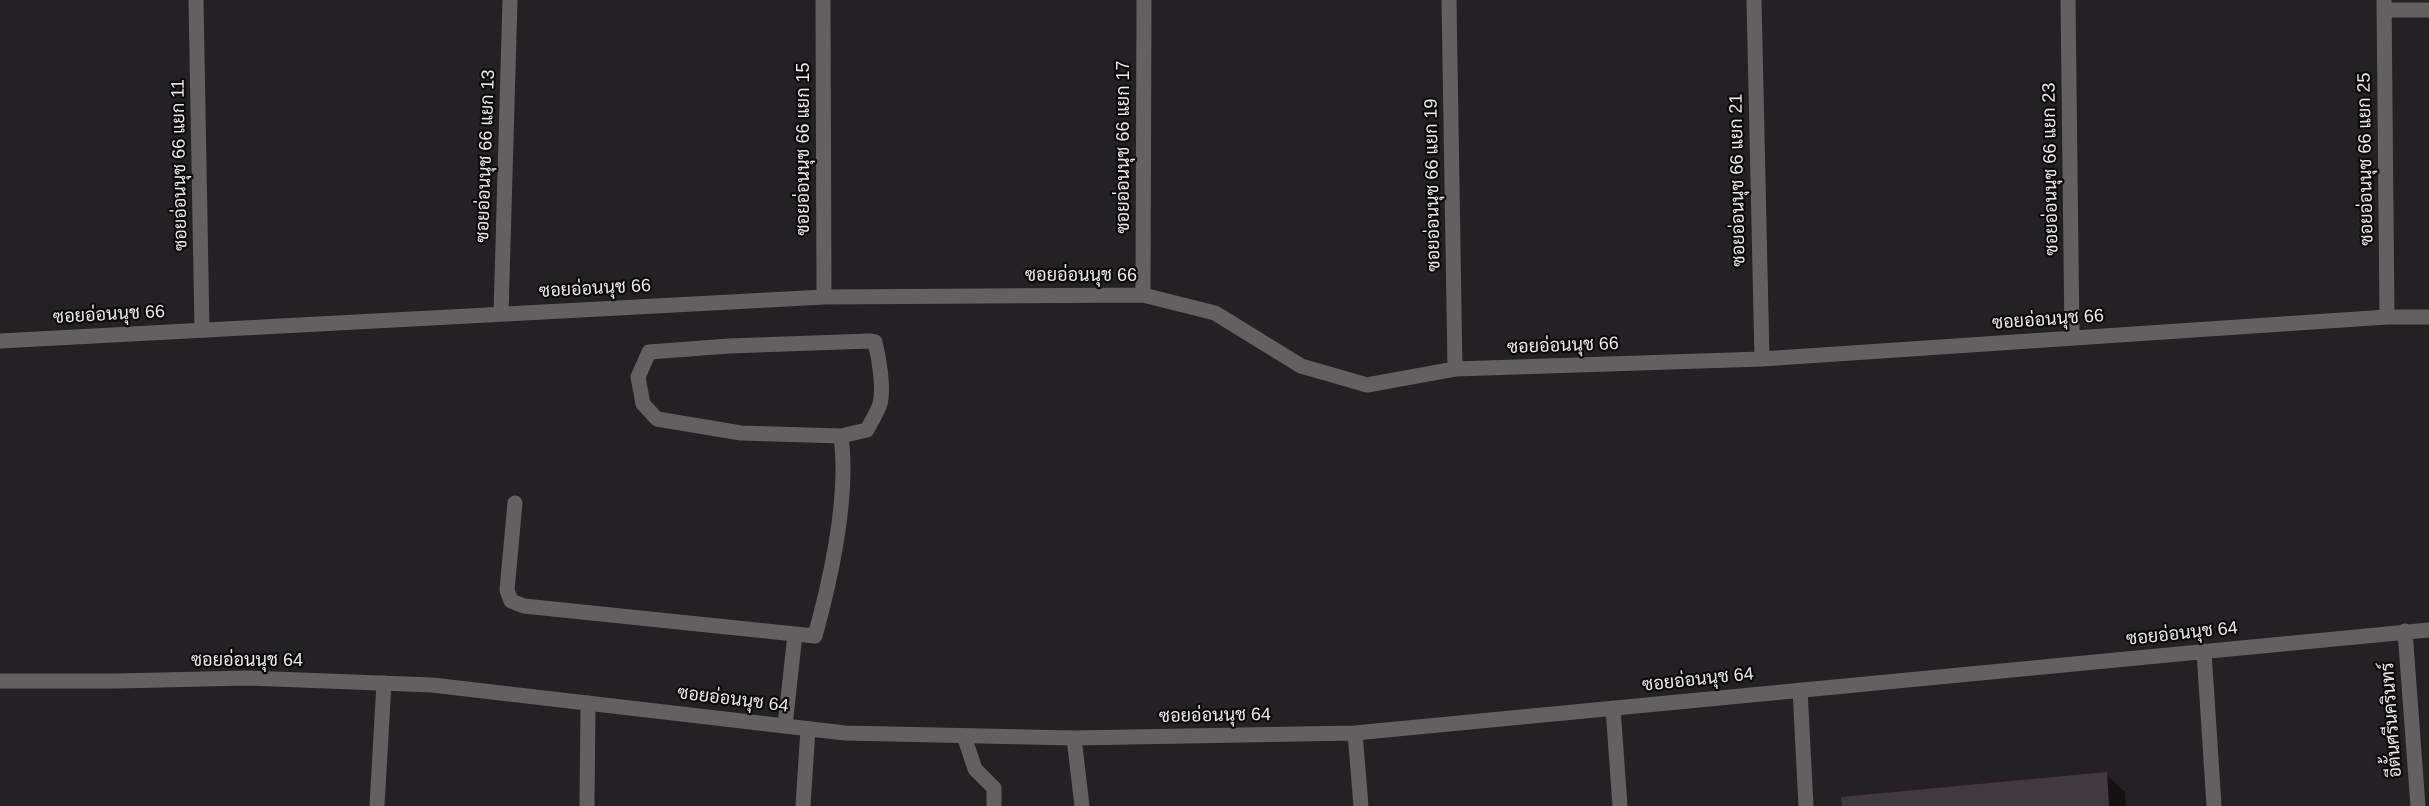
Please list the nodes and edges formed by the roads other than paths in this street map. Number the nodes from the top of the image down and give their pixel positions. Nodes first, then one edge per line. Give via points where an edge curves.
1 (196, 0) edge
2 (510, 0) edge
3 (822, 0) edge
4 (1144, 0) edge
5 (1449, 0) edge
6 (1754, 0) edge
7 (2068, 0) edge
8 (2384, 5) edge
9 (2429, 10) edge
10 (1143, 295) junction
11 (824, 297) junction
12 (501, 314) junction
13 (2387, 317) junction
14 (2429, 317) edge
15 (202, 330) junction
16 (2072, 338) junction
17 (0, 341) edge
18 (1762, 359) junction
19 (1455, 369) junction
20 (841, 436) junction
21 (515, 503) dead end
22 (2429, 630) edge
23 (2405, 631) junction
24 (795, 634) junction
25 (2204, 651) junction
26 (0, 681) edge
27 (384, 683) junction
28 (1800, 690) junction
29 (588, 703) junction
30 (1613, 708) junction
31 (785, 726) junction
32 (808, 729) junction
33 (1355, 734) junction
34 (964, 735) junction
35 (1074, 738) junction
36 (994, 788) junction
37 (377, 806) edge
38 (587, 806) edge
39 (803, 806) edge
40 (994, 806) edge
41 (1003, 806) edge
42 (1082, 806) edge
43 (1361, 806) edge
44 (1620, 806) edge
45 (1806, 806) edge
46 (2214, 806) edge
47 (2418, 806) edge

1 - 15 street, ซอยอ่อนนุช 66 แยก 11
2 - 12 street, ซอยอ่อนนุช 66 แยก 13
3 - 11 street, ซอยอ่อนนุช 66 แยก 15
4 - 10 street, ซอยอ่อนนุช 66 แยก 17
5 - 19 street, ซอยอ่อนนุช 66 แยก 19
6 - 18 street, ซอยอ่อนนุช 66 แยก 21
7 - 16 street, ซอยอ่อนนุช 66 แยก 23
8 - 9 street
8 - 13 street, ซอยอ่อนนุช 66 แยก 25
10 - 11 street, ซอยอ่อนนุช 66
10 - 19 street, ซอยอ่อนนุช 66 via 1215,313 1300,366 1367,385
11 - 12 street, ซอยอ่อนนุช 66
12 - 15 street, ซอยอ่อนนุช 66
13 - 14 street, ซอยอ่อนนุช 66
13 - 16 street, ซอยอ่อนนุช 66
15 - 17 street, ซอยอ่อนนุช 66
16 - 18 street, ซอยอ่อนนุช 66
18 - 19 street, ซอยอ่อนนุช 66
20 - 20 street via 741,433 657,419 644,404 638,377 649,352 874,342 880,370 880,403 867,430
20 - 24 street via 839,511 826,597 815,636
21 - 24 street via 507,590 511,601 524,606
22 - 23 street, ซอยอ่อนนุช 64
23 - 25 street, ซอยอ่อนนุช 64
23 - 47 street, อีตั้นศรีนครินทร์
24 - 31 street
25 - 28 street, ซอยอ่อนนุช 64
25 - 46 street
26 - 27 street, ซอยอ่อนนุช 64 via 248,678
27 - 29 street, ซอยอ่อนนุช 64
27 - 37 street
28 - 30 street, ซอยอ่อนนุช 64
28 - 45 street
29 - 31 street, ซอยอ่อนนุช 64
29 - 38 street
30 - 33 street, ซอยอ่อนนุช 64
30 - 44 street
31 - 32 street, ซอยอ่อนนุช 64
32 - 34 street, ซอยอ่อนนุช 64
32 - 39 street
33 - 35 street, ซอยอ่อนนุช 64
33 - 43 street
34 - 35 street, ซอยอ่อนนุช 64
34 - 36 street via 975,769
35 - 42 street
36 - 40 street
36 - 41 street

